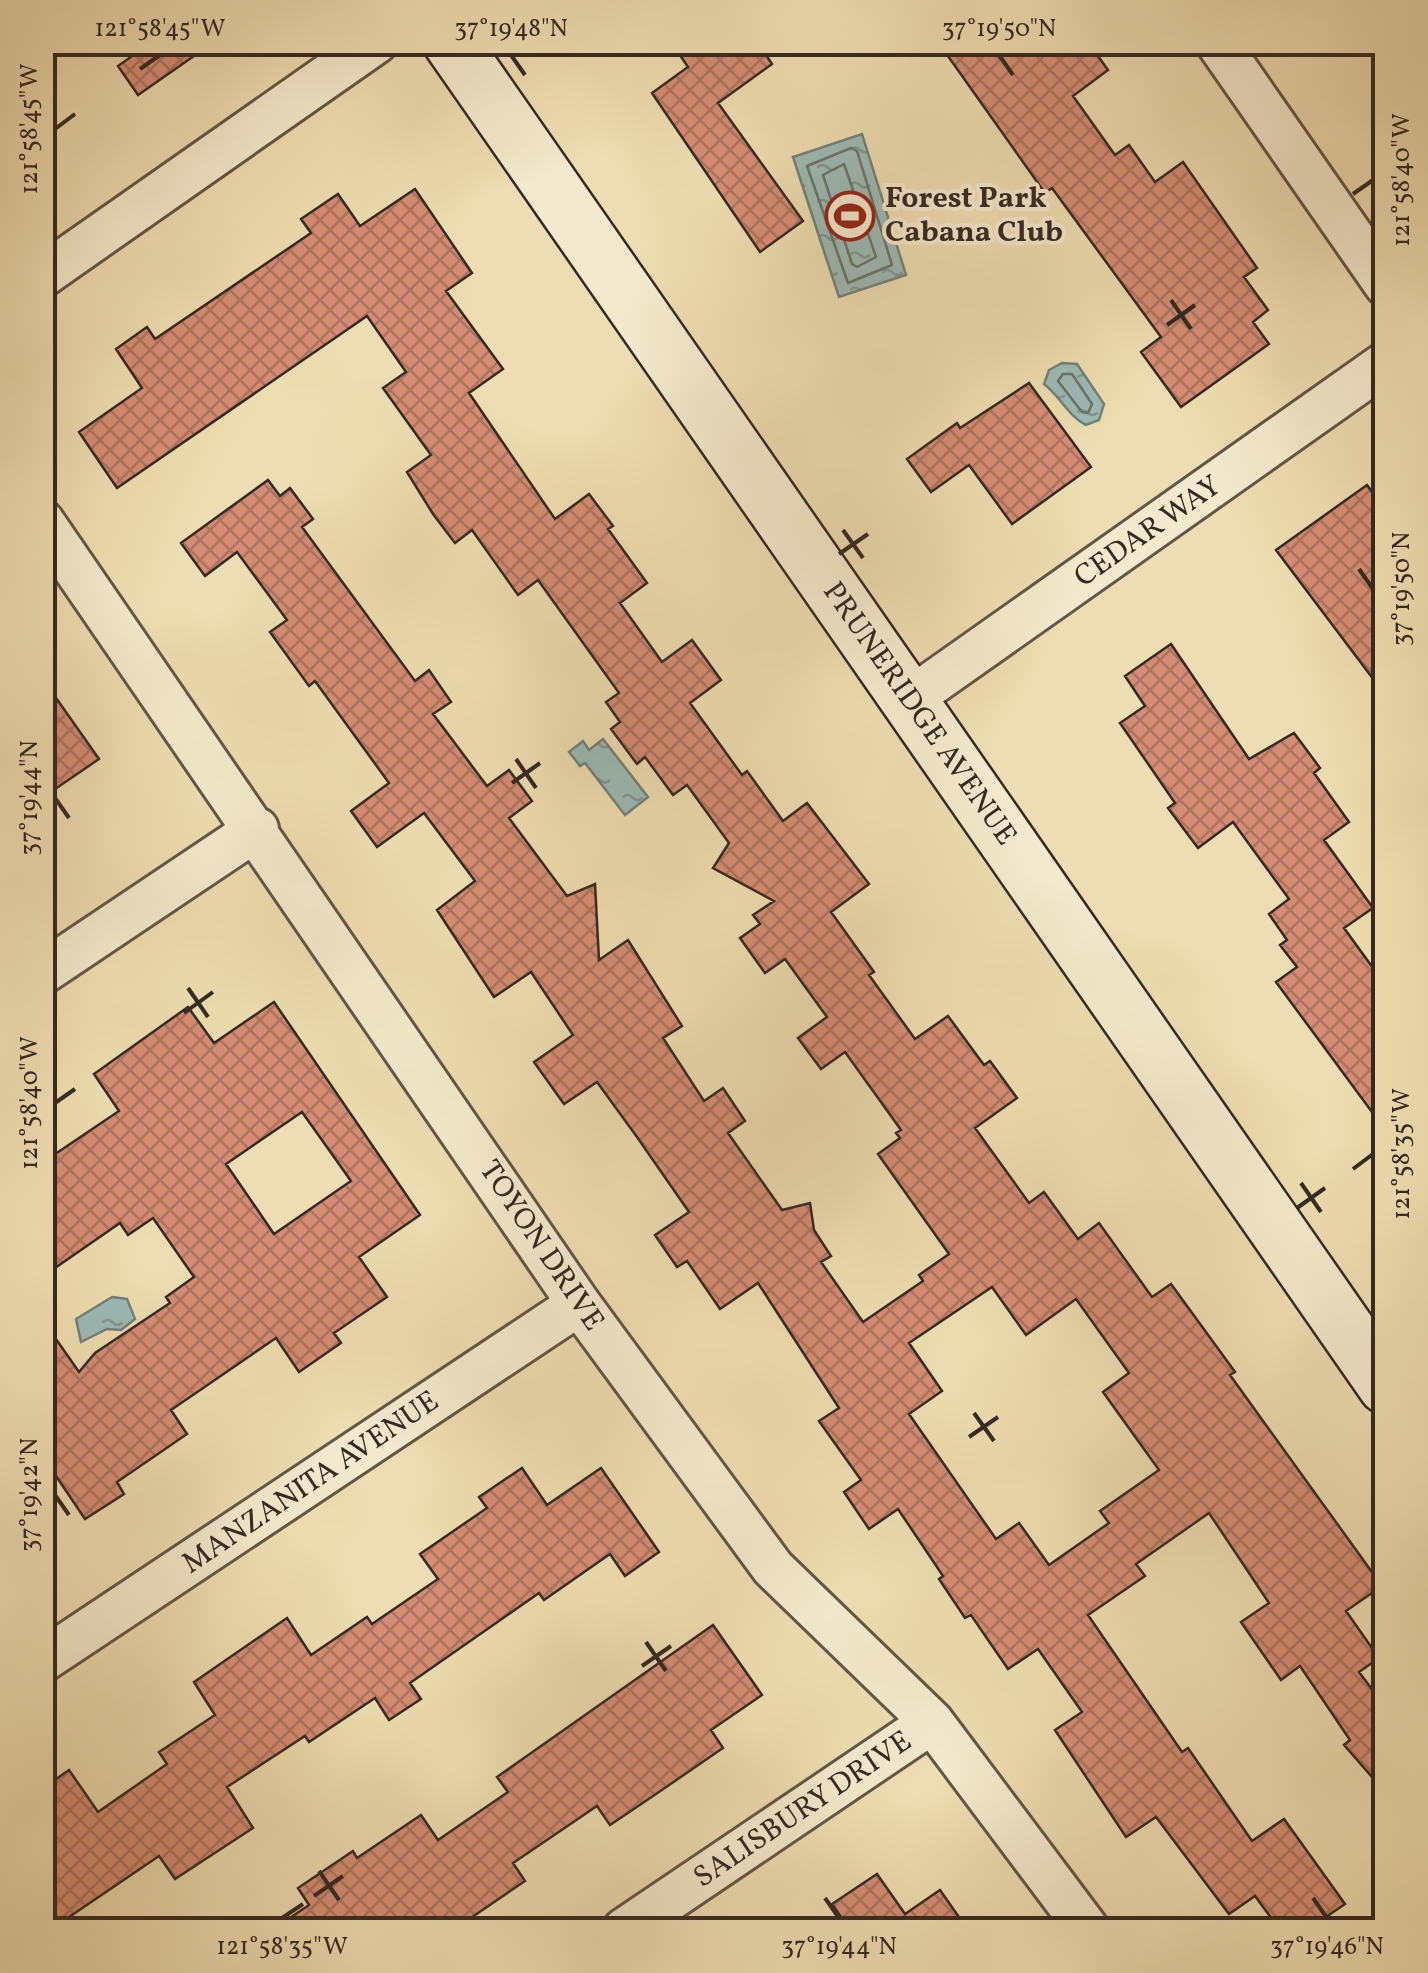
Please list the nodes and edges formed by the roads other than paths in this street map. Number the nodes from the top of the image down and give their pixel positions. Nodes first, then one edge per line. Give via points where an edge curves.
1 (376, 42) edge
2 (451, 42) edge
3 (1218, 42) edge
4 (42, 276) edge
5 (1386, 285) edge
6 (1386, 363) edge
7 (42, 521) edge
8 (910, 700) junction
9 (257, 829) junction
10 (42, 973) edge
11 (580, 1304) junction
12 (1386, 1386) edge
13 (42, 1661) edge
14 (932, 1722) junction
15 (624, 1930) edge
16 (1088, 1930) edge

1 - 4 street
2 - 8 main road, PRUNERIDGE AVENUE
3 - 5 street
6 - 8 street, CEDAR WAY
7 - 9 street, TOYON DRIVE
8 - 12 main road, PRUNERIDGE AVENUE
9 - 10 street
9 - 11 street, TOYON DRIVE
11 - 13 street, MANZANITA AVENUE
11 - 14 street, TOYON DRIVE via 772,1568
14 - 15 street, SALISBURY DRIVE
14 - 16 street, TOYON DRIVE

